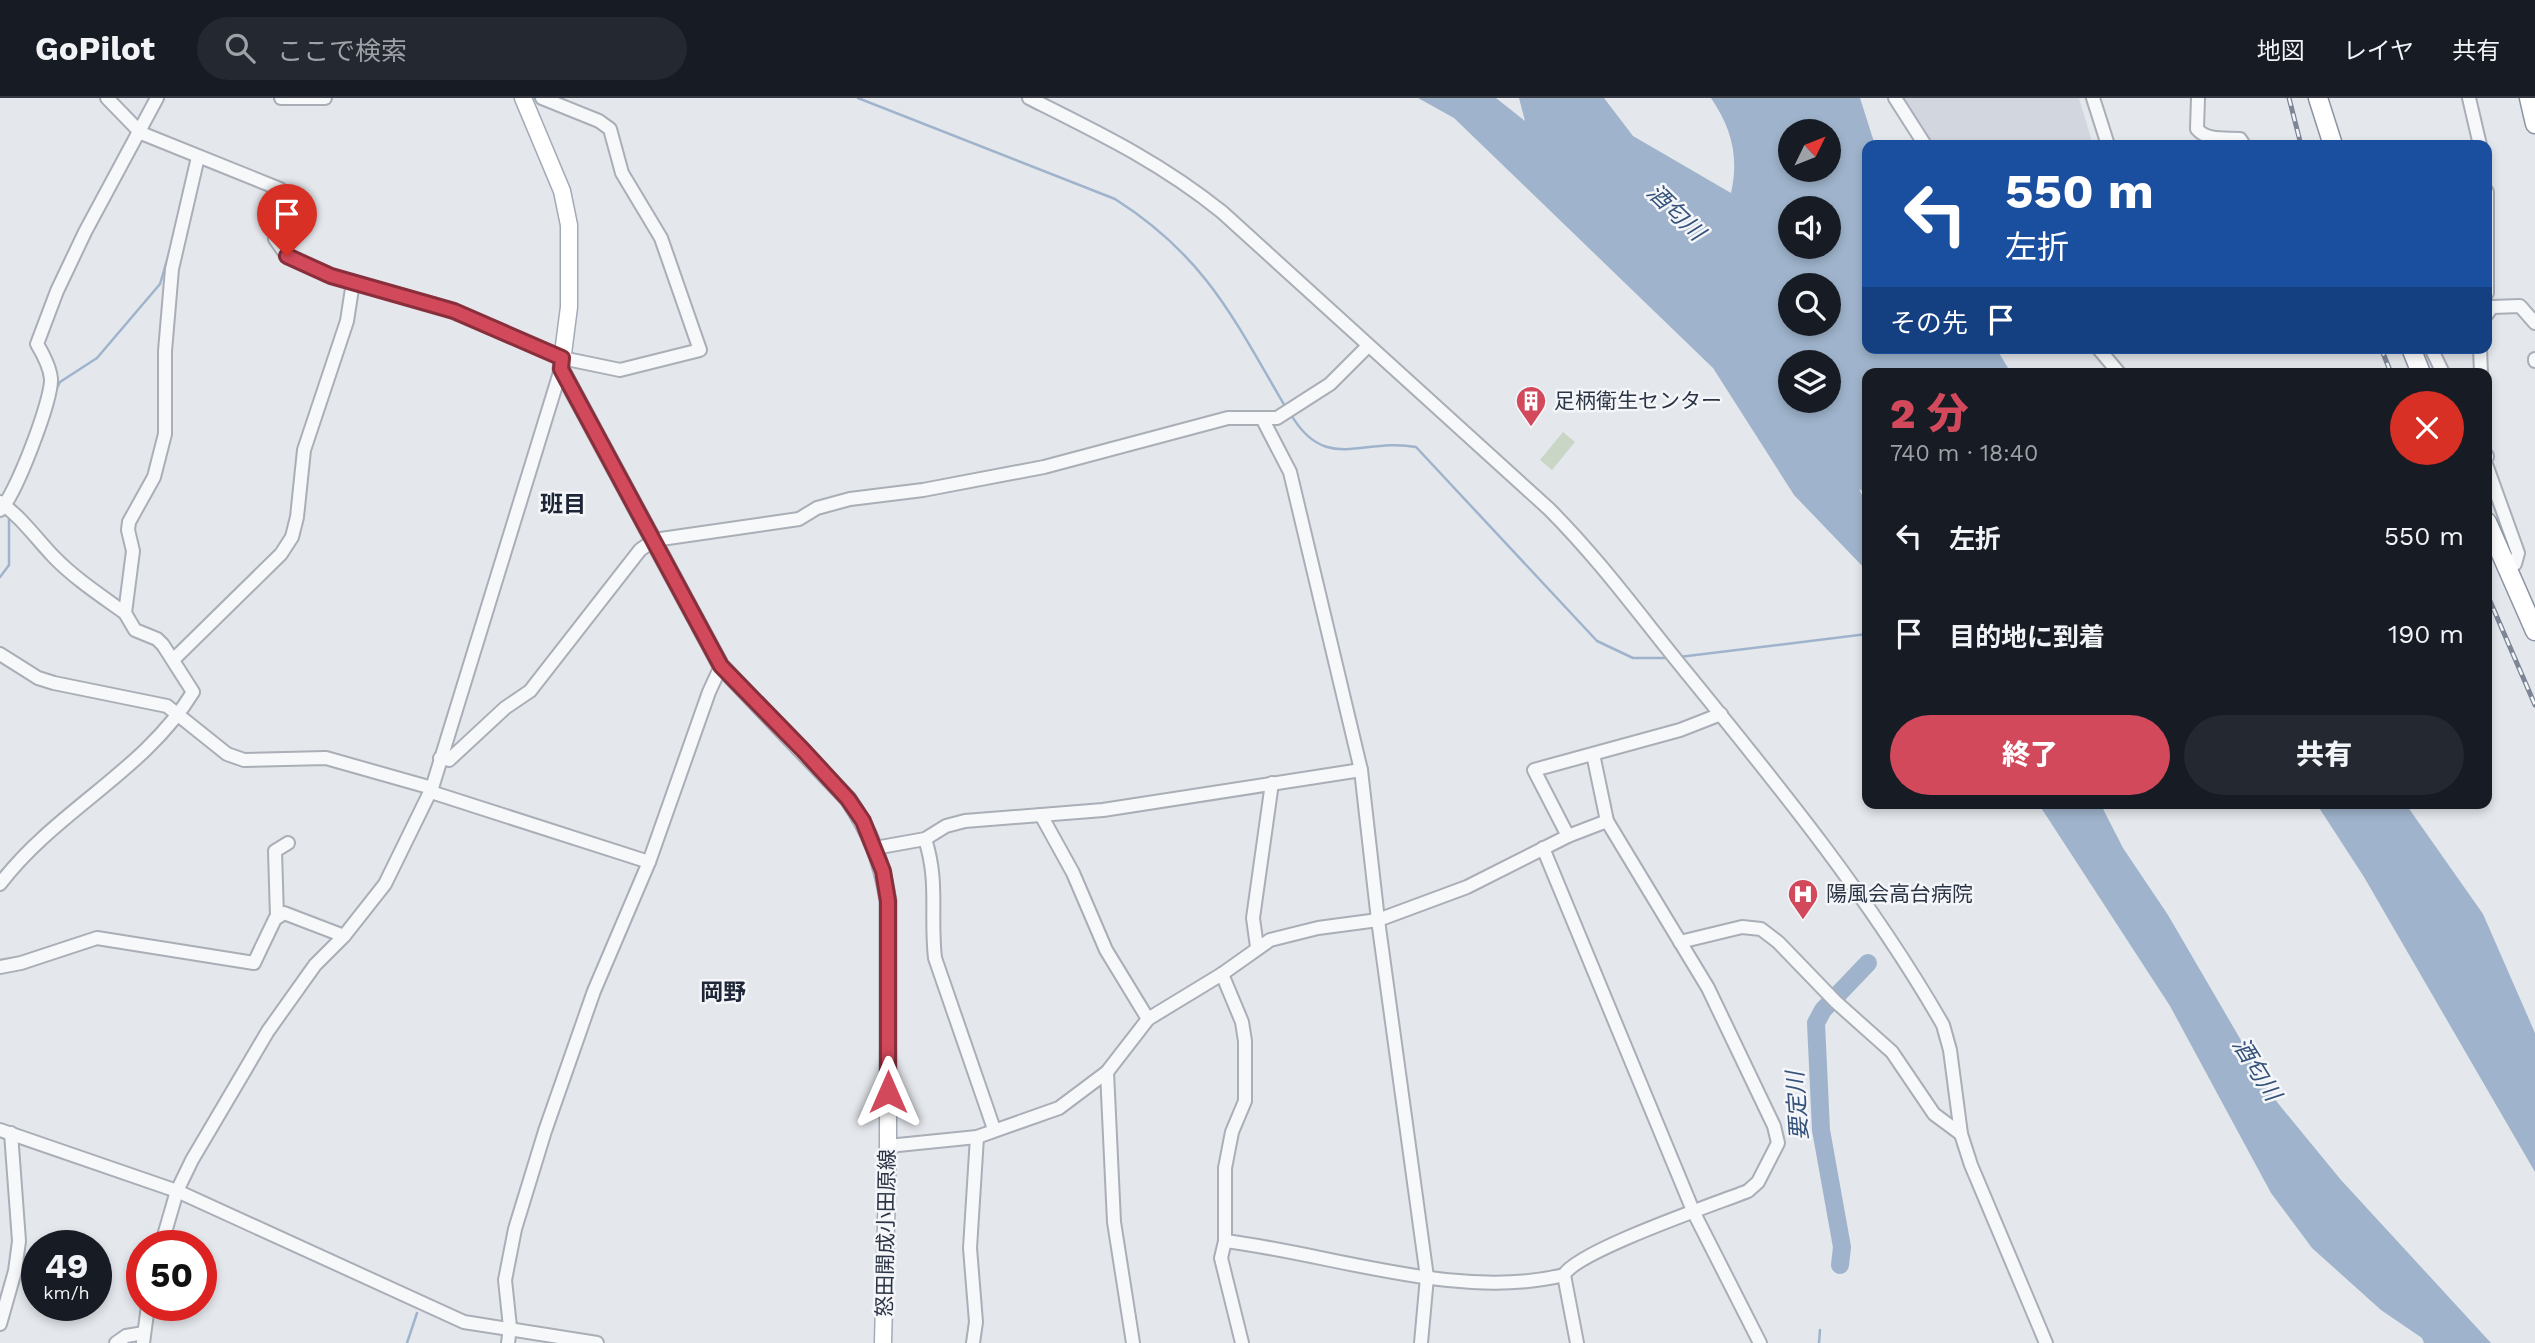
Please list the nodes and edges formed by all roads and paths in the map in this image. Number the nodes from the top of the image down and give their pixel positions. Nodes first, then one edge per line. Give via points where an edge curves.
1 (107, 98) edge
2 (157, 98) edge
3 (281, 98) edge
4 (325, 98) edge
5 (523, 98) edge
6 (542, 98) edge
7 (1029, 98) edge
8 (1895, 98) edge
9 (2093, 98) edge
10 (2198, 98) edge
11 (2318, 98) edge
12 (2469, 98) edge
13 (2529, 98) edge
14 (2535, 124) edge
15 (141, 133) junction
16 (1922, 140) edge
17 (2106, 140) edge
18 (2240, 140) edge
19 (2331, 140) edge
20 (2479, 140) edge
21 (198, 157) junction
22 (353, 282) junction
23 (2492, 307) edge
24 (2535, 323) edge
25 (1368, 346) junction
26 (2103, 354) edge
27 (561, 364) junction
28 (2115, 368) edge
29 (1262, 418) junction
30 (2492, 481) edge
31 (2, 506) edge
32 (2492, 534) edge
33 (654, 540) junction
34 (2507, 568) junction
35 (125, 613) junction
36 (2535, 630) edge
37 (0, 654) edge
38 (173, 660) junction
39 (721, 666) junction
40 (1721, 714) junction
41 (177, 715) junction
42 (1593, 754) junction
43 (440, 758) junction
44 (1361, 770) junction
45 (1272, 783) junction
46 (432, 790) junction
47 (1041, 815) junction
48 (1607, 821) junction
49 (1568, 836) junction
50 (925, 839) junction
51 (288, 843) dead end
52 (875, 848) junction
53 (1543, 848) junction
54 (649, 862) junction
55 (0, 884) edge
56 (276, 917) junction
57 (1378, 920) junction
58 (344, 936) junction
59 (1680, 942) junction
60 (1258, 947) junction
61 (0, 967) edge
62 (1222, 974) junction
63 (1148, 1019) junction
64 (1107, 1072) junction
65 (994, 1129) junction
66 (5, 1132) edge
67 (1961, 1134) junction
68 (977, 1137) junction
69 (888, 1146) junction
70 (177, 1191) junction
71 (1694, 1213) junction
72 (166, 1230) edge
73 (1225, 1241) junction
74 (1564, 1275) junction
75 (1427, 1277) junction
76 (0, 1324) edge
77 (510, 1327) junction
78 (144, 1338) edge
79 (116, 1343) edge
80 (508, 1343) edge
81 (597, 1343) edge
82 (883, 1343) edge
83 (972, 1343) edge
84 (1133, 1343) edge
85 (1242, 1343) edge
86 (1421, 1343) edge
87 (1577, 1343) edge
88 (1760, 1343) edge
89 (2046, 1343) edge

1 - 15 street
2 - 15 street
3 - 4 street
5 - 27 main road via 562,191 569,225 569,307
6 - 27 street via 610,129 622,173 661,238 700,350 620,370
7 - 25 street via 1143,155 1182,180
8 - 16 street
9 - 17 street
10 - 18 street via 2200,133
11 - 19 highway
12 - 20 street
13 - 14 highway
15 - 21 street
15 - 31 street via 85,232 53,301 37,344 51,378 50,391 34,441
21 - 22 street via 280,189 286,203 275,239 281,251
21 - 35 street via 172,269 165,351 165,434 154,477 129,522 132,560
22 - 27 street via 436,304
22 - 38 street via 347,321 304,450 292,537 281,554
23 - 24 street via 2520,306
25 - 29 street via 1330,384 1277,418
25 - 40 street via 1593,554
26 - 28 street
27 - 33 main road, 怒田開成小田原線
27 - 43 street
29 - 33 street via 1228,418 1044,467 850,499 817,508 799,519
29 - 44 street via 1290,472
30 - 34 street via 2518,554 2515,564
31 - 35 street via 24,520 74,576
32 - 34 highway
33 - 39 main road, 怒田開成小田原線
33 - 43 street via 640,550 530,691 449,760
34 - 36 highway
35 - 38 street via 135,630 157,639
37 - 41 street via 38,678 158,702
38 - 41 street via 193,692
39 - 52 main road, 怒田開成小田原線 via 848,799
39 - 54 street
40 - 42 street
40 - 67 street via 1849,880 1944,1025
41 - 46 street via 228,754 244,760 326,758
41 - 55 street
42 - 48 street
42 - 49 street via 1534,770
43 - 46 street
44 - 45 street
44 - 57 street
45 - 47 street via 1103,810
45 - 60 street via 1253,918
46 - 54 street
46 - 58 street via 385,884
47 - 50 street via 965,821
47 - 63 street via 1073,873 1106,950
48 - 49 street
48 - 59 street
49 - 53 street
50 - 52 street
50 - 65 street via 935,877 935,958
51 - 56 street via 275,851
52 - 69 main road, 怒田開成小田原線 via 888,901
53 - 57 street via 1467,887
53 - 71 street
54 - 77 street via 594,991 515,1229 505,1280
56 - 58 street via 289,913
56 - 61 street via 254,963 97,938
57 - 60 street via 1288,933
57 - 75 street
58 - 70 street via 314,965 281,1012
59 - 67 street via 1742,927 1761,929 1892,1052 1934,1114
59 - 71 street via 1709,988 1778,1143 1753,1186
60 - 62 street
62 - 63 street
62 - 73 street via 1245,1041 1245,1101 1232,1132 1225,1168
63 - 64 street
64 - 65 street via 1059,1108
64 - 84 street via 1114,1222
65 - 68 street
66 - 70 street
66 - 76 street via 19,1241
67 - 89 street
68 - 69 street
68 - 83 street via 970,1248 976,1322
69 - 82 main road, 怒田開成小田原線
70 - 72 street
70 - 77 street via 464,1322
71 - 74 street via 1616,1243 1569,1266
71 - 88 street
73 - 75 street
73 - 85 street via 1221,1258
74 - 75 street via 1505,1284
74 - 87 street
75 - 86 street
77 - 80 street
77 - 81 street
78 - 79 street via 126,1336

